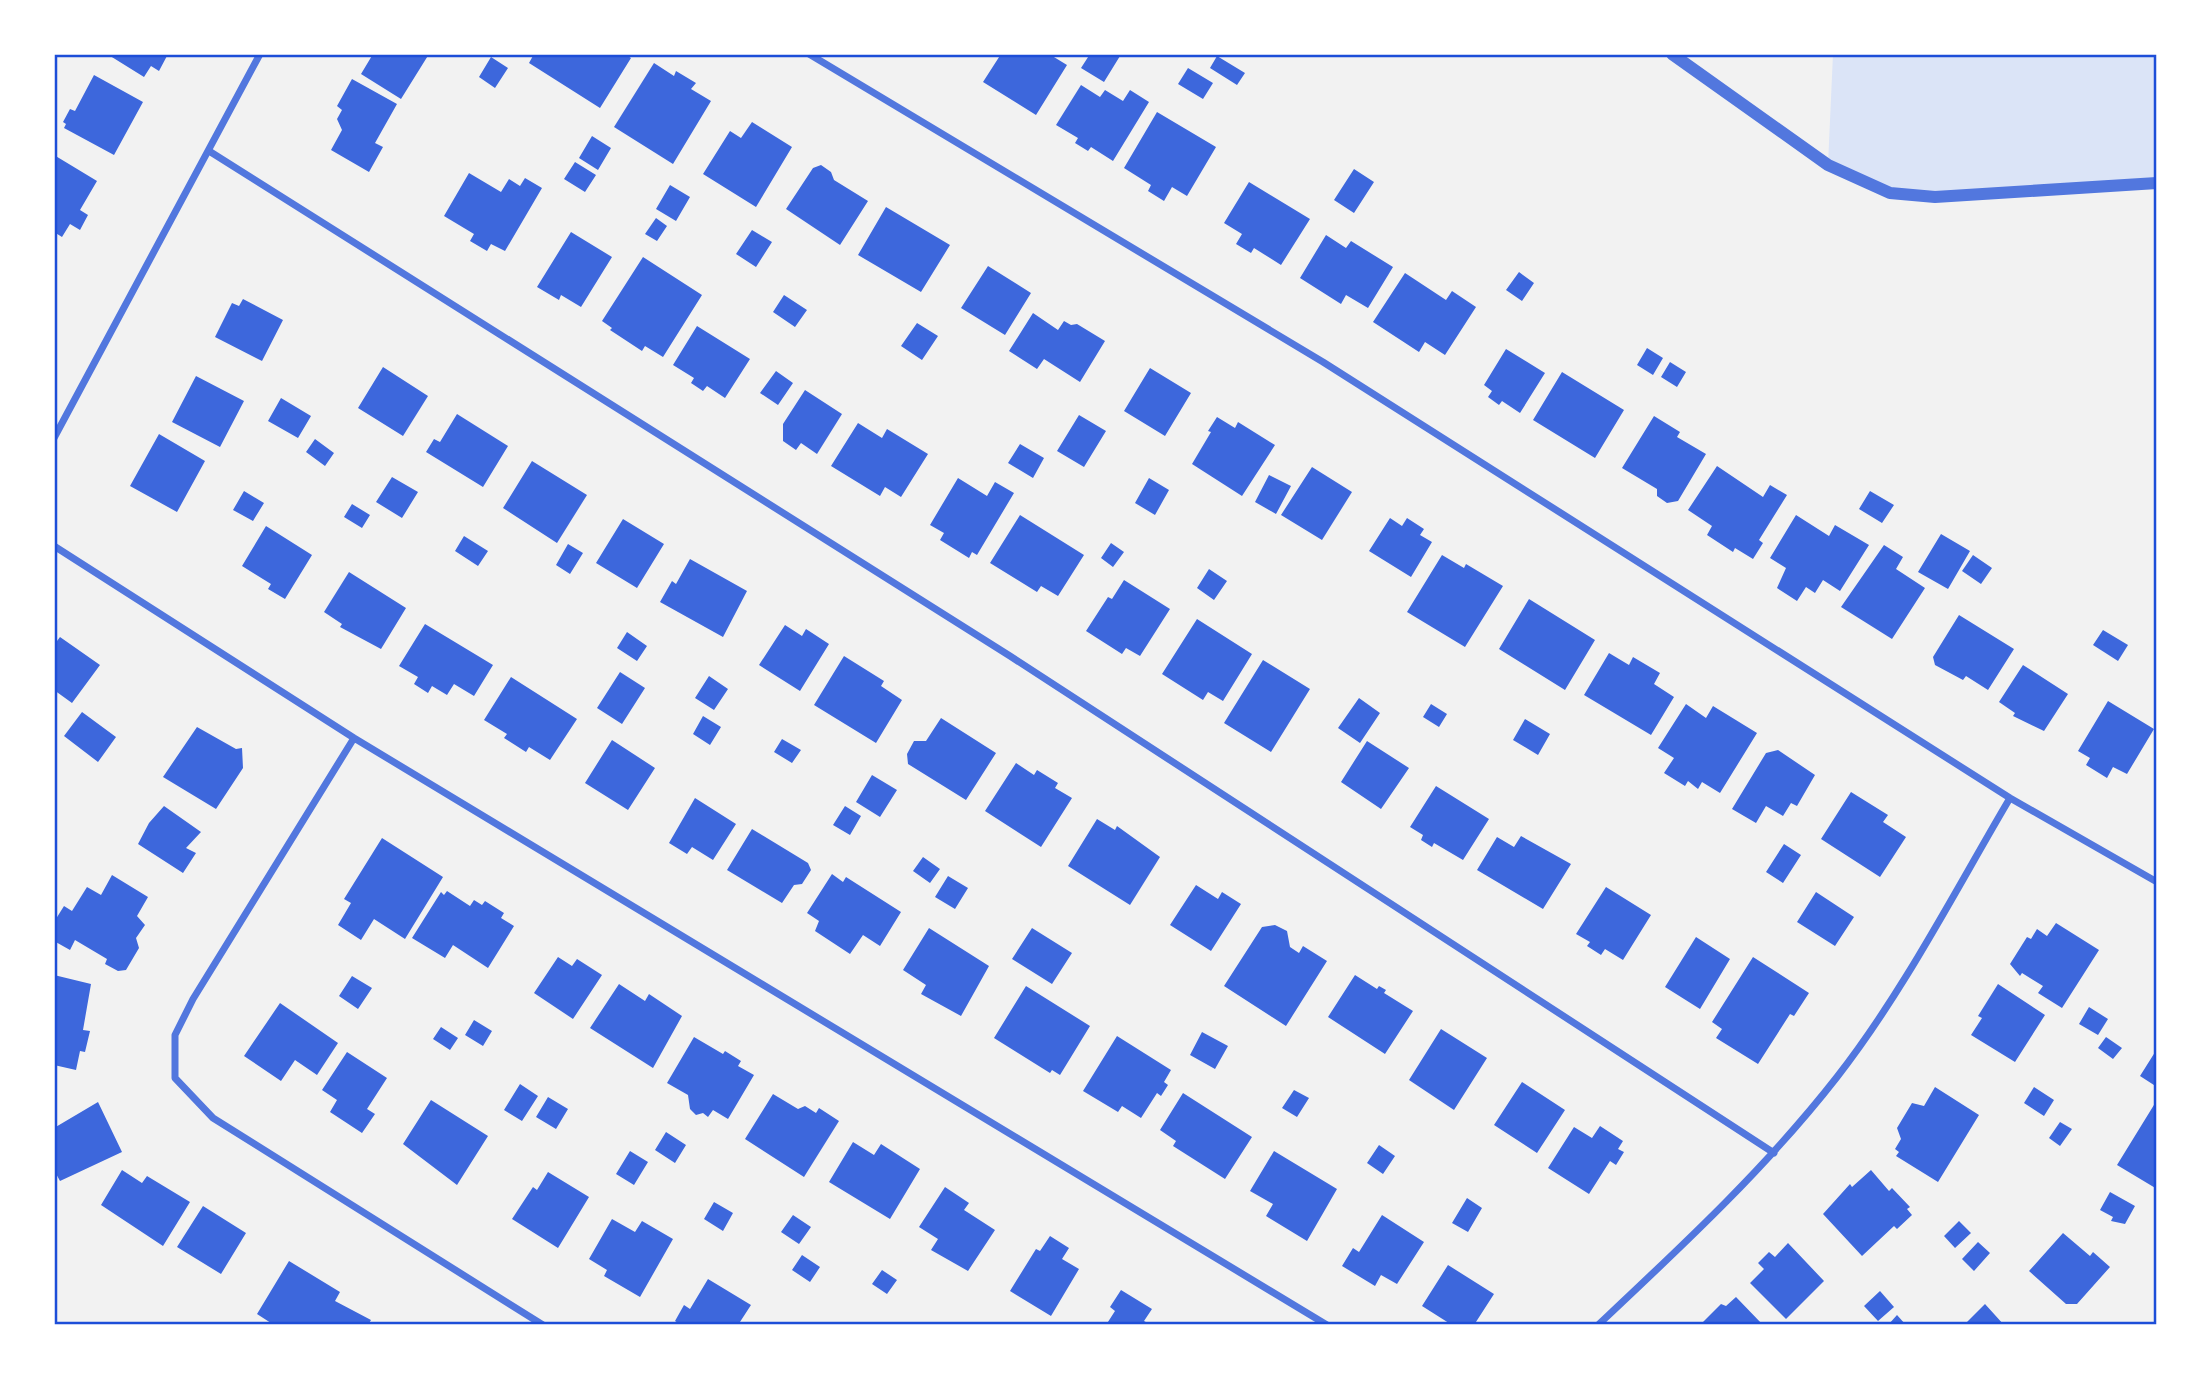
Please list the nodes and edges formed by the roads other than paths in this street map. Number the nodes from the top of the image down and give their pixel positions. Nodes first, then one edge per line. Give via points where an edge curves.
1 (260, 54) edge
2 (809, 54) edge
3 (1672, 54) edge
4 (209, 150) junction
5 (2157, 183) edge
6 (54, 438) edge
7 (54, 546) edge
8 (354, 738) junction
9 (2010, 798) junction
10 (2157, 882) edge
11 (1774, 1153) junction
12 (543, 1325) edge
13 (1327, 1325) edge
14 (1598, 1325) edge

1 - 4 street
2 - 9 street via 1323,362
3 - 5 street via 1828,165 1890,193 1935,197
4 - 6 street
4 - 11 street via 1010,656
7 - 8 street
8 - 12 street via 193,999 175,1035 175,1078 213,1118
8 - 13 street
9 - 10 street
9 - 11 street via 1889,1002 1838,1076
11 - 14 street

